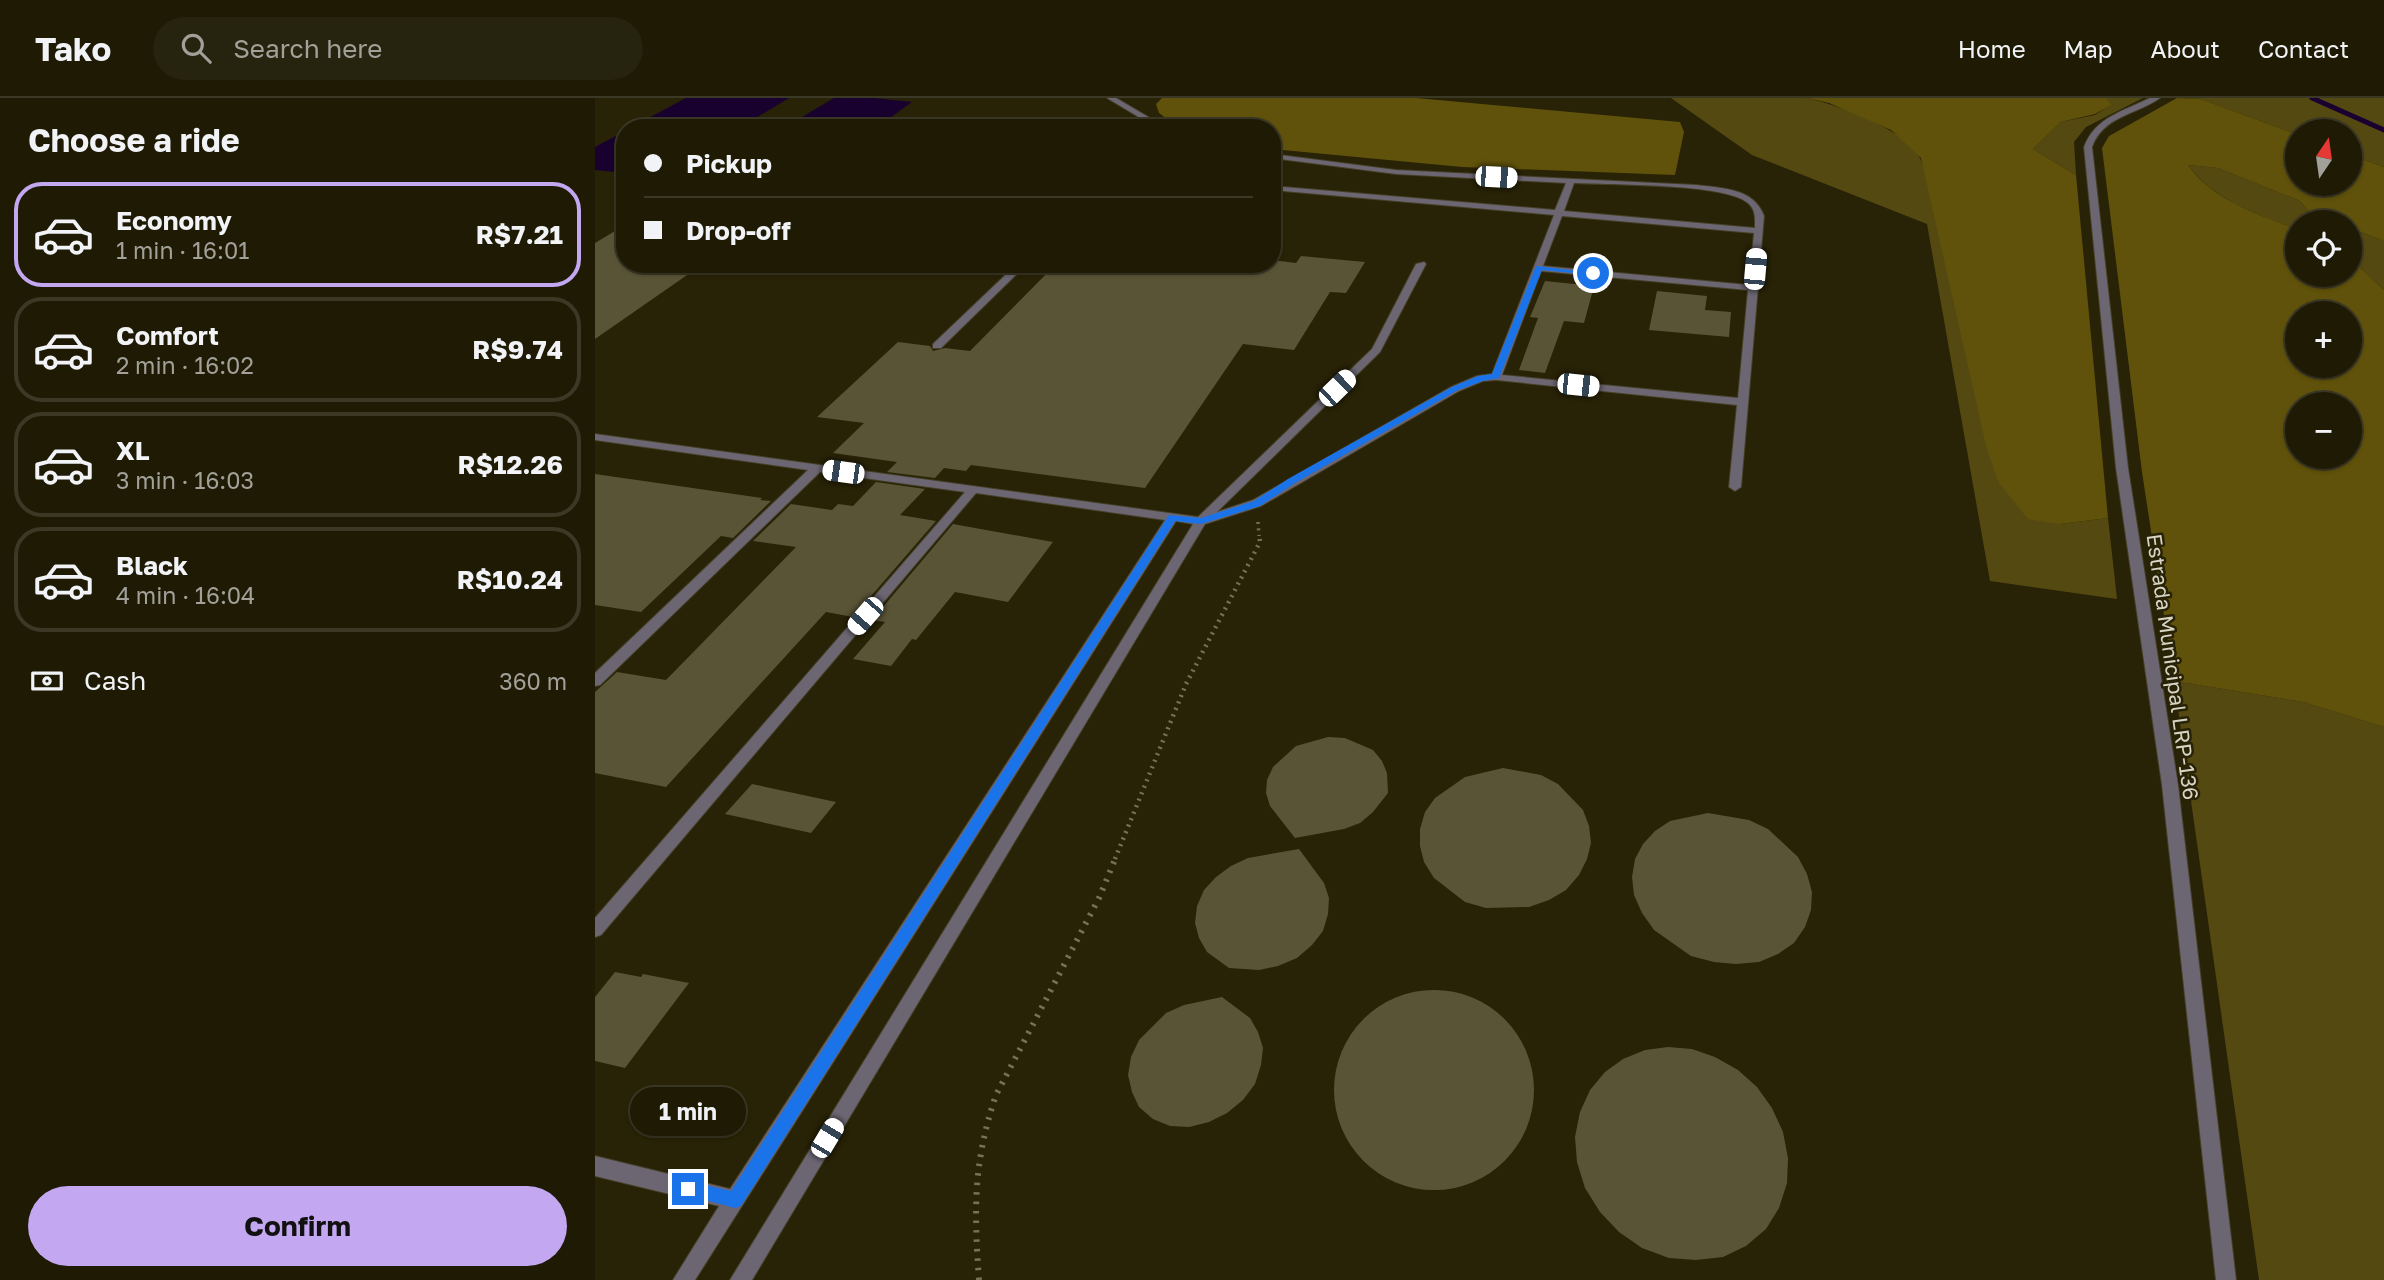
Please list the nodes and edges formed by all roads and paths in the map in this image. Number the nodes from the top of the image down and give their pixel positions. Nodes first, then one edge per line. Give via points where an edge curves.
1 (1111, 98) edge
2 (2156, 98) edge
3 (1147, 119) edge
4 (1281, 157) edge
5 (1571, 181) junction
6 (1281, 189) edge
7 (1559, 213) junction
8 (1759, 231) junction
9 (1421, 264) dead end
10 (1539, 268) junction
11 (1014, 273) edge
12 (1753, 288) junction
13 (937, 346) dead end
14 (1496, 377) junction
15 (1742, 402) junction
16 (597, 440) edge
17 (817, 468) junction
18 (1735, 486) dead end
19 (973, 490) junction
20 (1257, 503) junction
21 (1173, 517) junction
22 (1201, 521) junction
23 (595, 681) edge
24 (595, 930) edge
25 (595, 1166) edge
26 (735, 1200) junction
27 (683, 1280) edge
28 (740, 1280) edge
29 (979, 1280) edge
30 (2226, 1280) edge

1 - 3 street
2 - 30 street, Estrada Municipal LRP-136 via 2108,121 2089,139 2088,147 2122,468 2170,785
4 - 5 street via 1396,172
5 - 7 street
5 - 8 street via 1668,184 1741,195 1758,206
6 - 7 street
7 - 8 street
7 - 10 street
8 - 12 street
9 - 22 street via 1376,350
10 - 12 street
10 - 14 street
11 - 13 street
12 - 15 street
14 - 15 street
14 - 20 street via 1455,389
15 - 18 street
16 - 17 street
17 - 19 street
17 - 23 street
19 - 21 street
19 - 24 street
20 - 22 street
20 - 29 path via 1260,542 1186,684 1099,898 996,1095 978,1169
21 - 22 street
21 - 26 street
22 - 28 street
25 - 26 street
26 - 27 street

